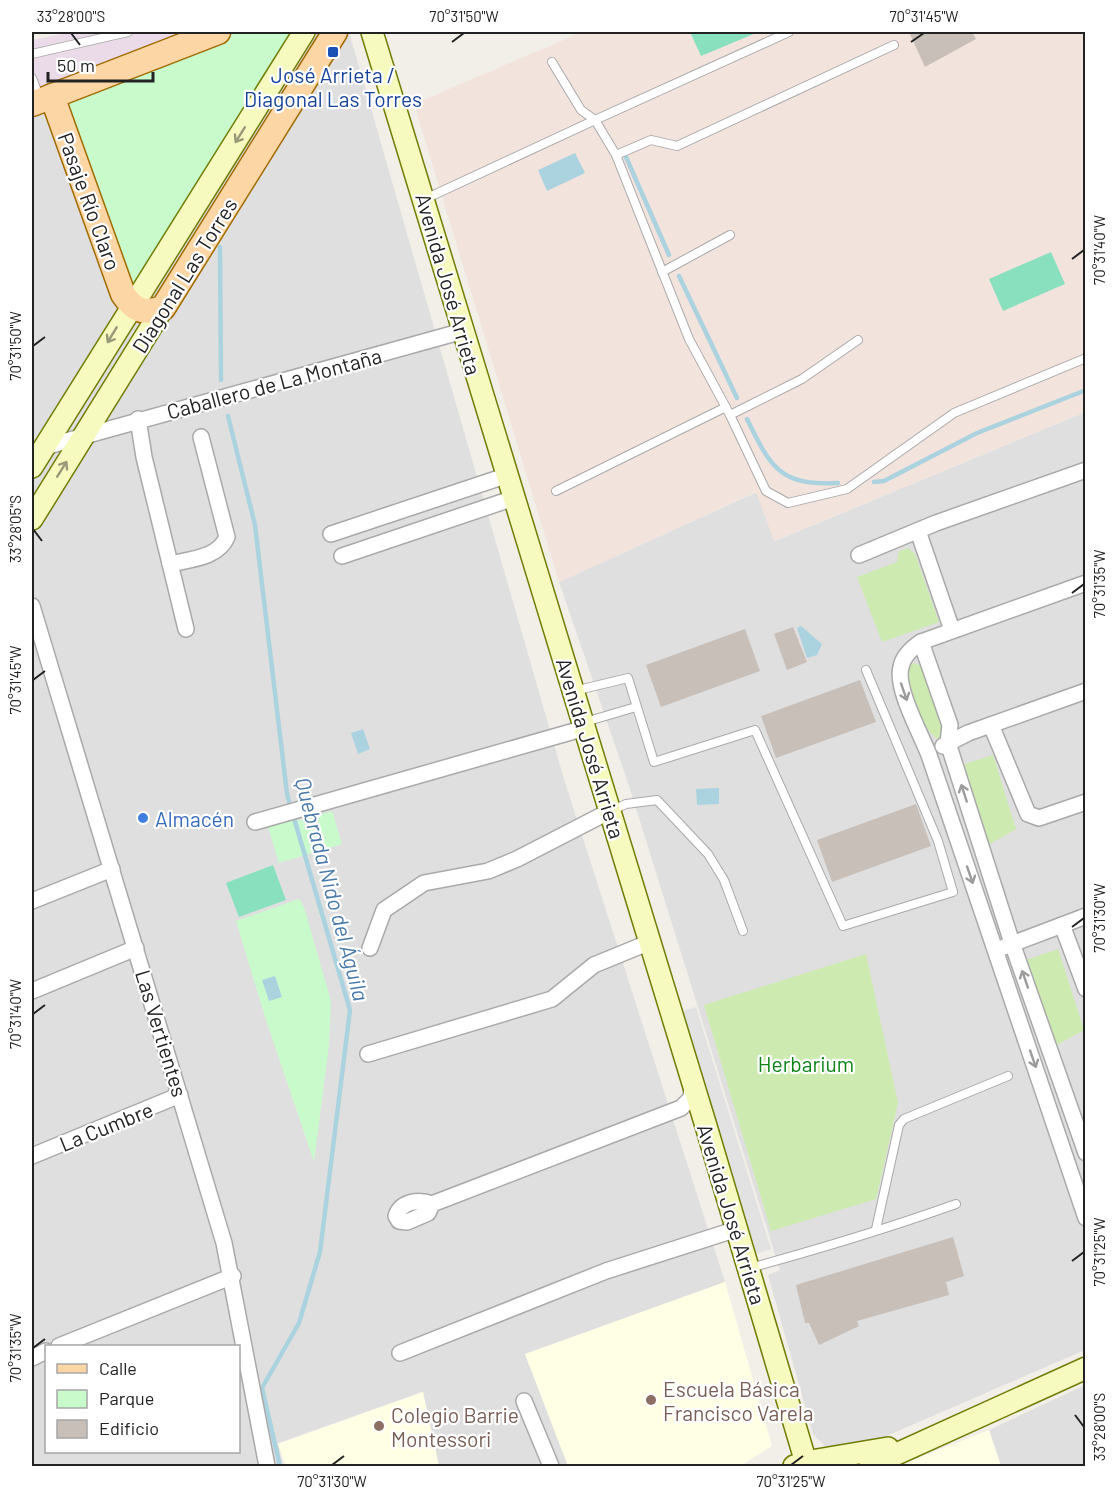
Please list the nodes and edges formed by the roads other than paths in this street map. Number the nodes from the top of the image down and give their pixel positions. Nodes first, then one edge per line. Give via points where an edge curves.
1 (128, 32) edge
2 (218, 32) edge
3 (304, 32) edge
4 (335, 32) edge
5 (372, 32) edge
6 (789, 32) edge
7 (894, 45) dead end
8 (32, 54) edge
9 (552, 62) dead end
10 (39, 95) edge
11 (595, 120) junction
12 (616, 155) junction
13 (425, 199) junction
14 (730, 235) dead end
15 (662, 272) junction
16 (130, 305) junction
17 (163, 308) junction
18 (463, 332) junction
19 (858, 340) dead end
20 (1086, 358) edge
21 (728, 411) junction
22 (138, 419) junction
23 (84, 434) junction
24 (201, 436) dead end
25 (38, 449) edge
26 (32, 467) edge
27 (1086, 470) edge
28 (508, 475) junction
29 (556, 491) dead end
30 (514, 498) junction
31 (32, 519) edge
32 (918, 531) junction
33 (331, 534) dead end
34 (859, 555) dead end
35 (342, 556) dead end
36 (170, 564) junction
37 (1086, 583) edge
38 (32, 606) edge
39 (186, 629) dead end
40 (952, 630) junction
41 (921, 642) junction
42 (866, 670) dead end
43 (574, 691) junction
44 (1086, 691) edge
45 (636, 707) junction
46 (991, 724) junction
47 (584, 726) junction
48 (948, 743) junction
49 (929, 755) junction
50 (1086, 802) edge
51 (610, 811) junction
52 (255, 822) dead end
53 (112, 869) junction
54 (32, 901) edge
55 (1086, 916) edge
56 (1062, 925) junction
57 (743, 931) dead end
58 (650, 942) junction
59 (1012, 943) junction
60 (136, 948) junction
61 (370, 948) dead end
62 (996, 952) junction
63 (1086, 989) edge
64 (32, 991) edge
65 (368, 1054) dead end
66 (1008, 1076) dead end
67 (693, 1082) junction
68 (180, 1095) junction
69 (681, 1108) junction
70 (706, 1126) junction
71 (1084, 1143) edge
72 (1062, 1146) junction
73 (32, 1156) edge
74 (432, 1204) dead end
75 (956, 1204) dead end
76 (1086, 1218) edge
77 (737, 1229) junction
78 (876, 1229) junction
79 (748, 1268) junction
80 (232, 1276) junction
81 (64, 1345) edge
82 (400, 1353) dead end
83 (1086, 1368) edge
84 (524, 1401) dead end
85 (926, 1441) junction
86 (802, 1465) edge
87 (267, 1467) edge
88 (551, 1467) edge
89 (870, 1467) edge

1 - 8 lane
2 - 10 main road
3 -> 16 street, Diagonal Las Torres
4 - 17 main road, Diagonal Las Torres
5 - 13 street, Avenida José Arrieta
6 - 11 lane
7 - 12 lane via 677,146 651,140
9 - 11 lane via 581,110
10 - 16 main road, Pasaje Río Claro
11 - 12 lane
11 - 13 lane
12 - 15 lane
13 - 18 street, Avenida José Arrieta
14 - 15 lane
15 - 21 lane via 689,339
16 - 17 main road via 147,312
16 -> 25 street, Diagonal Las Torres
17 - 23 street, Diagonal Las Torres
18 - 22 street, Caballero de La Montaña
18 - 28 street, Avenida José Arrieta
19 - 21 lane via 802,379
20 - 21 lane via 954,413 847,489 788,503 766,491
21 - 29 lane
22 - 23 street, Caballero de La Montaña
22 - 36 street
23 - 25 street, Caballero de La Montaña
31 -> 23 street, Diagonal Las Torres
24 - 36 street via 227,537 223,547 214,553
25 - 26 street, Diagonal Las Torres
27 - 32 street
28 - 30 street, Avenida José Arrieta
28 - 33 street
30 - 35 street
30 - 43 street, Avenida José Arrieta
32 - 34 street
32 - 40 street
36 - 39 street
37 - 40 street
38 - 53 street, Las Vertientes
40 - 41 street
41 - 48 street via 950,725
41 -> 49 street via 905,657 900,668 901,685
42 - 45 lane via 938,840 953,892 843,926 755,730 654,762
43 - 45 lane via 628,678
43 - 47 street, Avenida José Arrieta
44 - 46 street
45 - 47 lane
46 - 48 street
46 - 50 street via 1028,814 1039,818
47 - 51 street, Avenida José Arrieta
47 - 52 street
48 - 49 street
59 -> 48 street
49 -> 62 street
51 - 57 lane via 626,804 657,800 708,854 724,880
51 - 58 street, Avenida José Arrieta
51 - 61 street via 517,860 488,871 424,883 384,910
53 - 54 street
53 - 60 street, Las Vertientes
55 - 56 street
56 - 59 street
56 - 63 street
58 - 65 street via 594,965 552,999
58 - 67 street, Avenida José Arrieta
59 - 62 street
71 -> 59 street
60 - 64 street
60 - 68 street, Las Vertientes
62 -> 72 street
66 - 78 lane via 904,1119 899,1125
67 - 69 street via 691,1098
67 - 70 street, Avenida José Arrieta
68 - 73 street, La Cumbre
68 - 80 street, Las Vertientes
69 - 70 street via 694,1111
69 - 74 street
70 - 77 street, Avenida José Arrieta
71 - 72 street
72 - 76 street
75 - 78 lane
77 - 79 street, Avenida José Arrieta
77 - 82 street via 606,1271
78 - 79 lane
79 - 86 street, Avenida José Arrieta
80 - 81 street
80 - 87 street, Las Vertientes
83 - 85 street
84 - 88 street
85 - 86 street
85 - 89 street

